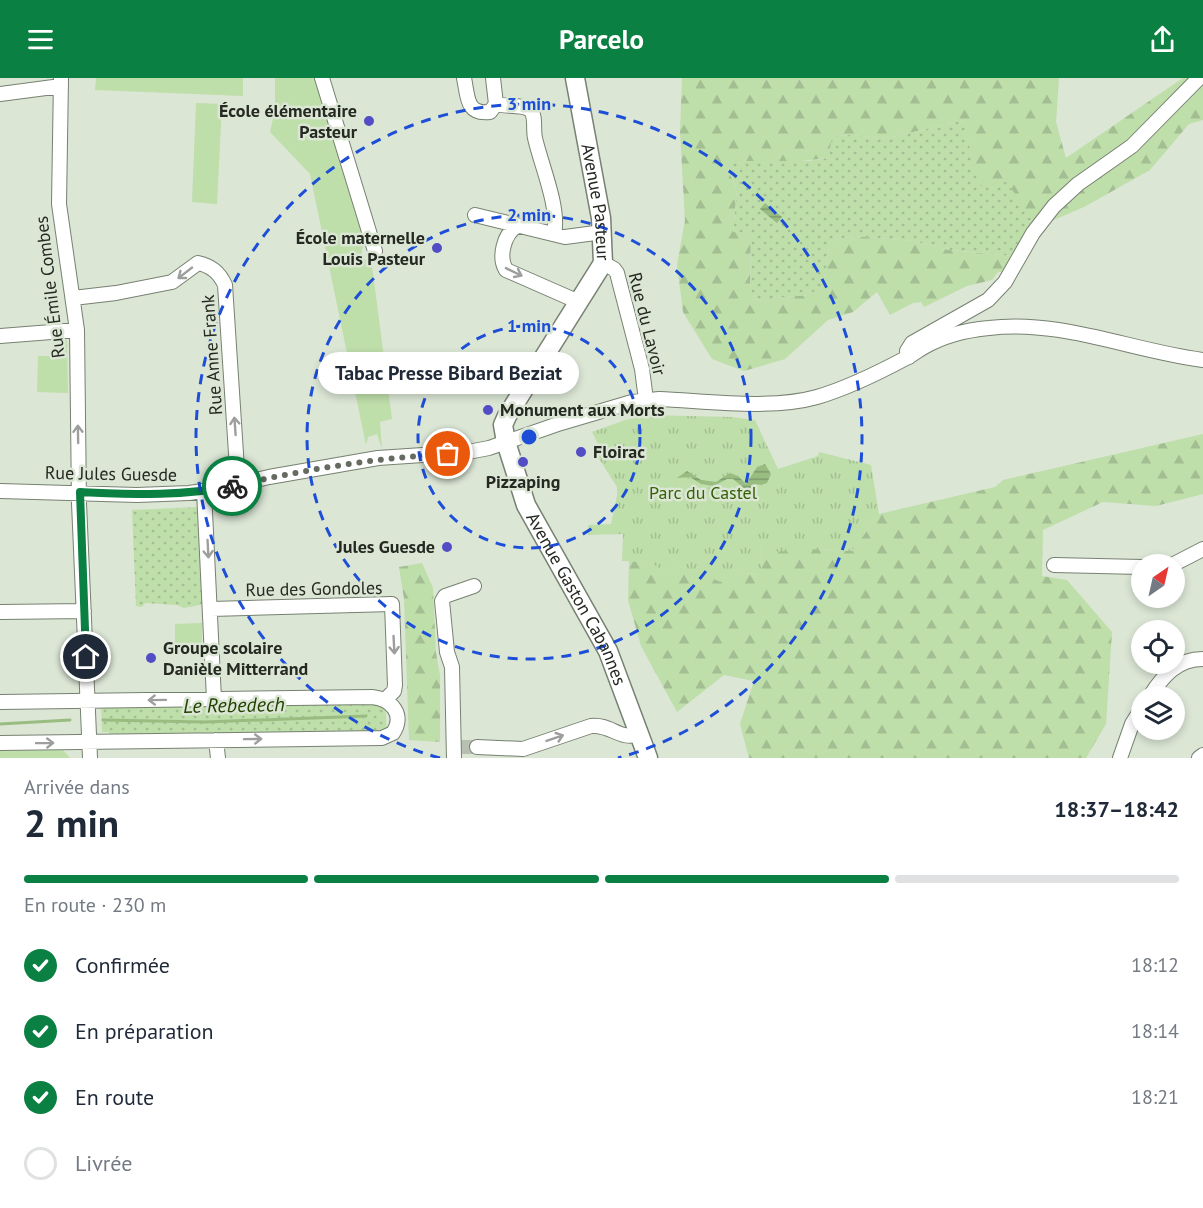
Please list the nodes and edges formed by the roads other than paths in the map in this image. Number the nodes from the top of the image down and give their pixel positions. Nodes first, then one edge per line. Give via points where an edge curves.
1 (322, 78) edge
2 (464, 78) edge
3 (493, 78) edge
4 (575, 78) edge
5 (1199, 78) edge
6 (61, 82) edge
7 (0, 94) edge
8 (496, 104) junction
9 (475, 215) dead end
10 (517, 226) junction
11 (603, 232) junction
12 (554, 234) junction
13 (375, 251) dead end
14 (603, 263) junction
15 (73, 298) junction
16 (579, 302) junction
17 (77, 330) junction
18 (0, 336) edge
19 (909, 357) junction
20 (1203, 360) edge
21 (1203, 366) edge
22 (646, 400) junction
23 (506, 442) junction
24 (238, 484) junction
25 (0, 490) edge
26 (204, 491) junction
27 (80, 492) junction
28 (1203, 549) edge
29 (1185, 558) edge
30 (1054, 565) dead end
31 (1131, 567) edge
32 (474, 586) dead end
33 (211, 609) junction
34 (84, 611) junction
35 (0, 612) edge
36 (1203, 659) edge
37 (1157, 686) edge
38 (214, 699) junction
39 (385, 700) junction
40 (88, 701) junction
41 (0, 702) edge
42 (1131, 727) edge
43 (640, 734) junction
44 (216, 740) junction
45 (89, 742) junction
46 (0, 743) edge
47 (477, 747) tunnel mouth
48 (456, 751) edge
49 (1203, 755) edge
50 (90, 758) edge
51 (218, 758) edge
52 (648, 758) edge
53 (1120, 758) edge
54 (1199, 758) edge

1 - 13 street
2 - 8 street via 470,106 475,111 490,112
3 - 8 street
4 - 11 main road, Avenue Pasteur
5 - 19 street via 1132,146 1054,206 1032,233 1005,282 988,300 912,343 907,351
6 - 7 street
6 - 15 street, Rue Émile Combes via 58,204
8 - 12 street via 526,107 534,117 556,225
9 - 10 street
10 - 12 street
10 -> 16 street via 508,234 501,257 506,270
11 - 12 street via 565,237
11 - 14 main road, Avenue Pasteur
14 - 16 main road, Avenue Pasteur
14 - 22 street, Rue du Lavoir via 617,273 642,369
15 - 17 street, Rue Émile Combes
24 -> 15 street, Rue Anne Frank via 225,285 220,274 198,263 172,282
16 - 23 main road, Avenue Pasteur via 507,416 503,425
17 - 18 street
27 -> 17 street, Rue Émile Combes
19 - 20 street via 924,346 968,331 1022,326
19 - 21 street via 970,339 1022,333
19 - 22 street, Rue Jules Guesde via 819,396 795,402
22 - 23 street, Rue Jules Guesde
23 - 24 street, Rue Jules Guesde via 468,452 378,458
23 - 43 main road, Avenue Gaston Cabannes via 531,516 608,651
24 - 26 street, Rue Jules Guesde
25 - 27 street, Rue Jules Guesde
26 - 27 street, Rue Jules Guesde via 137,495
26 -> 33 street
27 - 34 street, Rue Émile Combes
28 - 29 street
30 - 31 street
32 - 48 street via 445,596 442,601 452,667
33 - 38 street
33 -> 39 street, Rue des Gondoles via 392,604 395,685 394,692
34 - 35 street
34 - 40 street, Rue Émile Combes
36 - 37 street via 1179,664
38 - 39 street
38 -> 40 street
44 -> 39 street via 382,738 396,728 398,715
40 - 41 street
40 - 45 street, Rue Émile Combes
42 - 53 street
47 -> 43 street via 523,749 591,726 604,726 629,737
43 - 52 main road, Avenue Gaston Cabannes
44 - 45 street
44 - 51 street
46 -> 45 street
45 - 50 street, Rue Émile Combes
49 - 54 street

